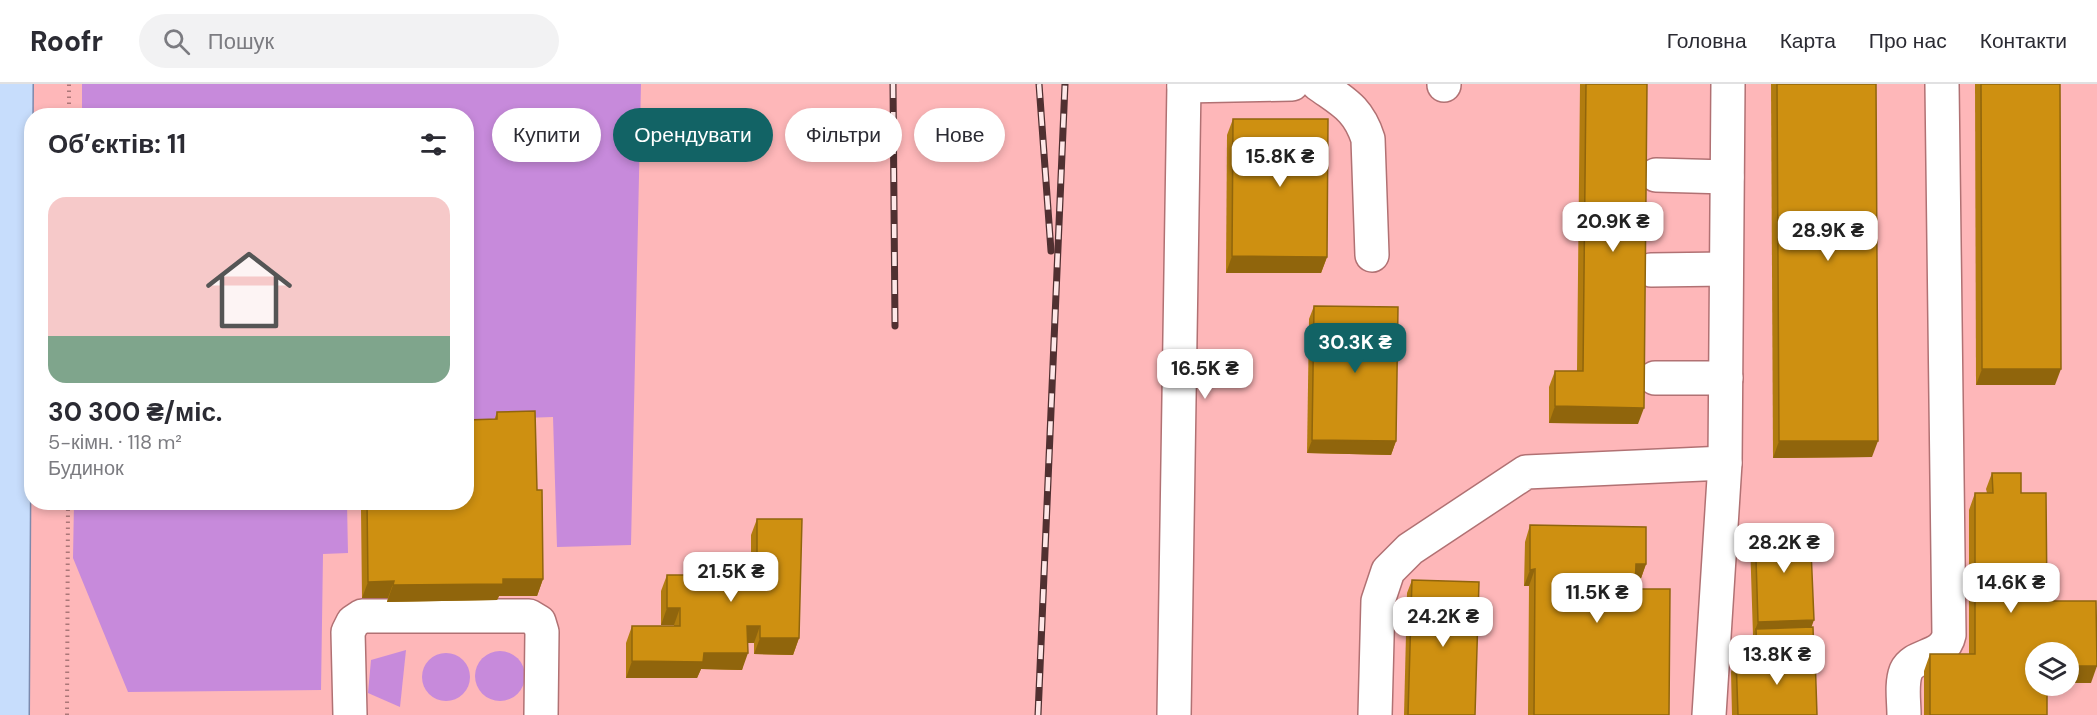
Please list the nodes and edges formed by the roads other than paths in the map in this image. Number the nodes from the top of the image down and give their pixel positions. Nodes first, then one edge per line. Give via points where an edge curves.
1 (16, 84) edge
2 (1292, 84) edge
3 (1318, 84) edge
4 (1728, 84) edge
5 (1942, 84) edge
6 (1184, 85) edge
7 (1656, 175) dead end
8 (1727, 177) junction
9 (1372, 255) dead end
10 (1726, 269) junction
11 (1651, 270) dead end
12 (1655, 378) dead end
13 (1726, 378) junction
14 (1725, 464) junction
15 (12, 715) edge
16 (350, 715) edge
17 (542, 715) edge
18 (1174, 715) edge
19 (1375, 715) edge
20 (1709, 715) edge
21 (1904, 715) edge

1 - 15 main road
2 - 6 street
3 - 9 street via 1354,110 1368,139
4 - 8 street
5 - 21 street via 1949,635 1939,650 1907,669
6 - 18 street
7 - 8 street
8 - 10 street
10 - 11 street
10 - 13 street
12 - 13 street
13 - 14 street
14 - 19 street via 1526,472 1410,549 1388,571 1378,601
14 - 20 street
16 - 17 street via 348,632 362,616 529,616 539,622 542,632

